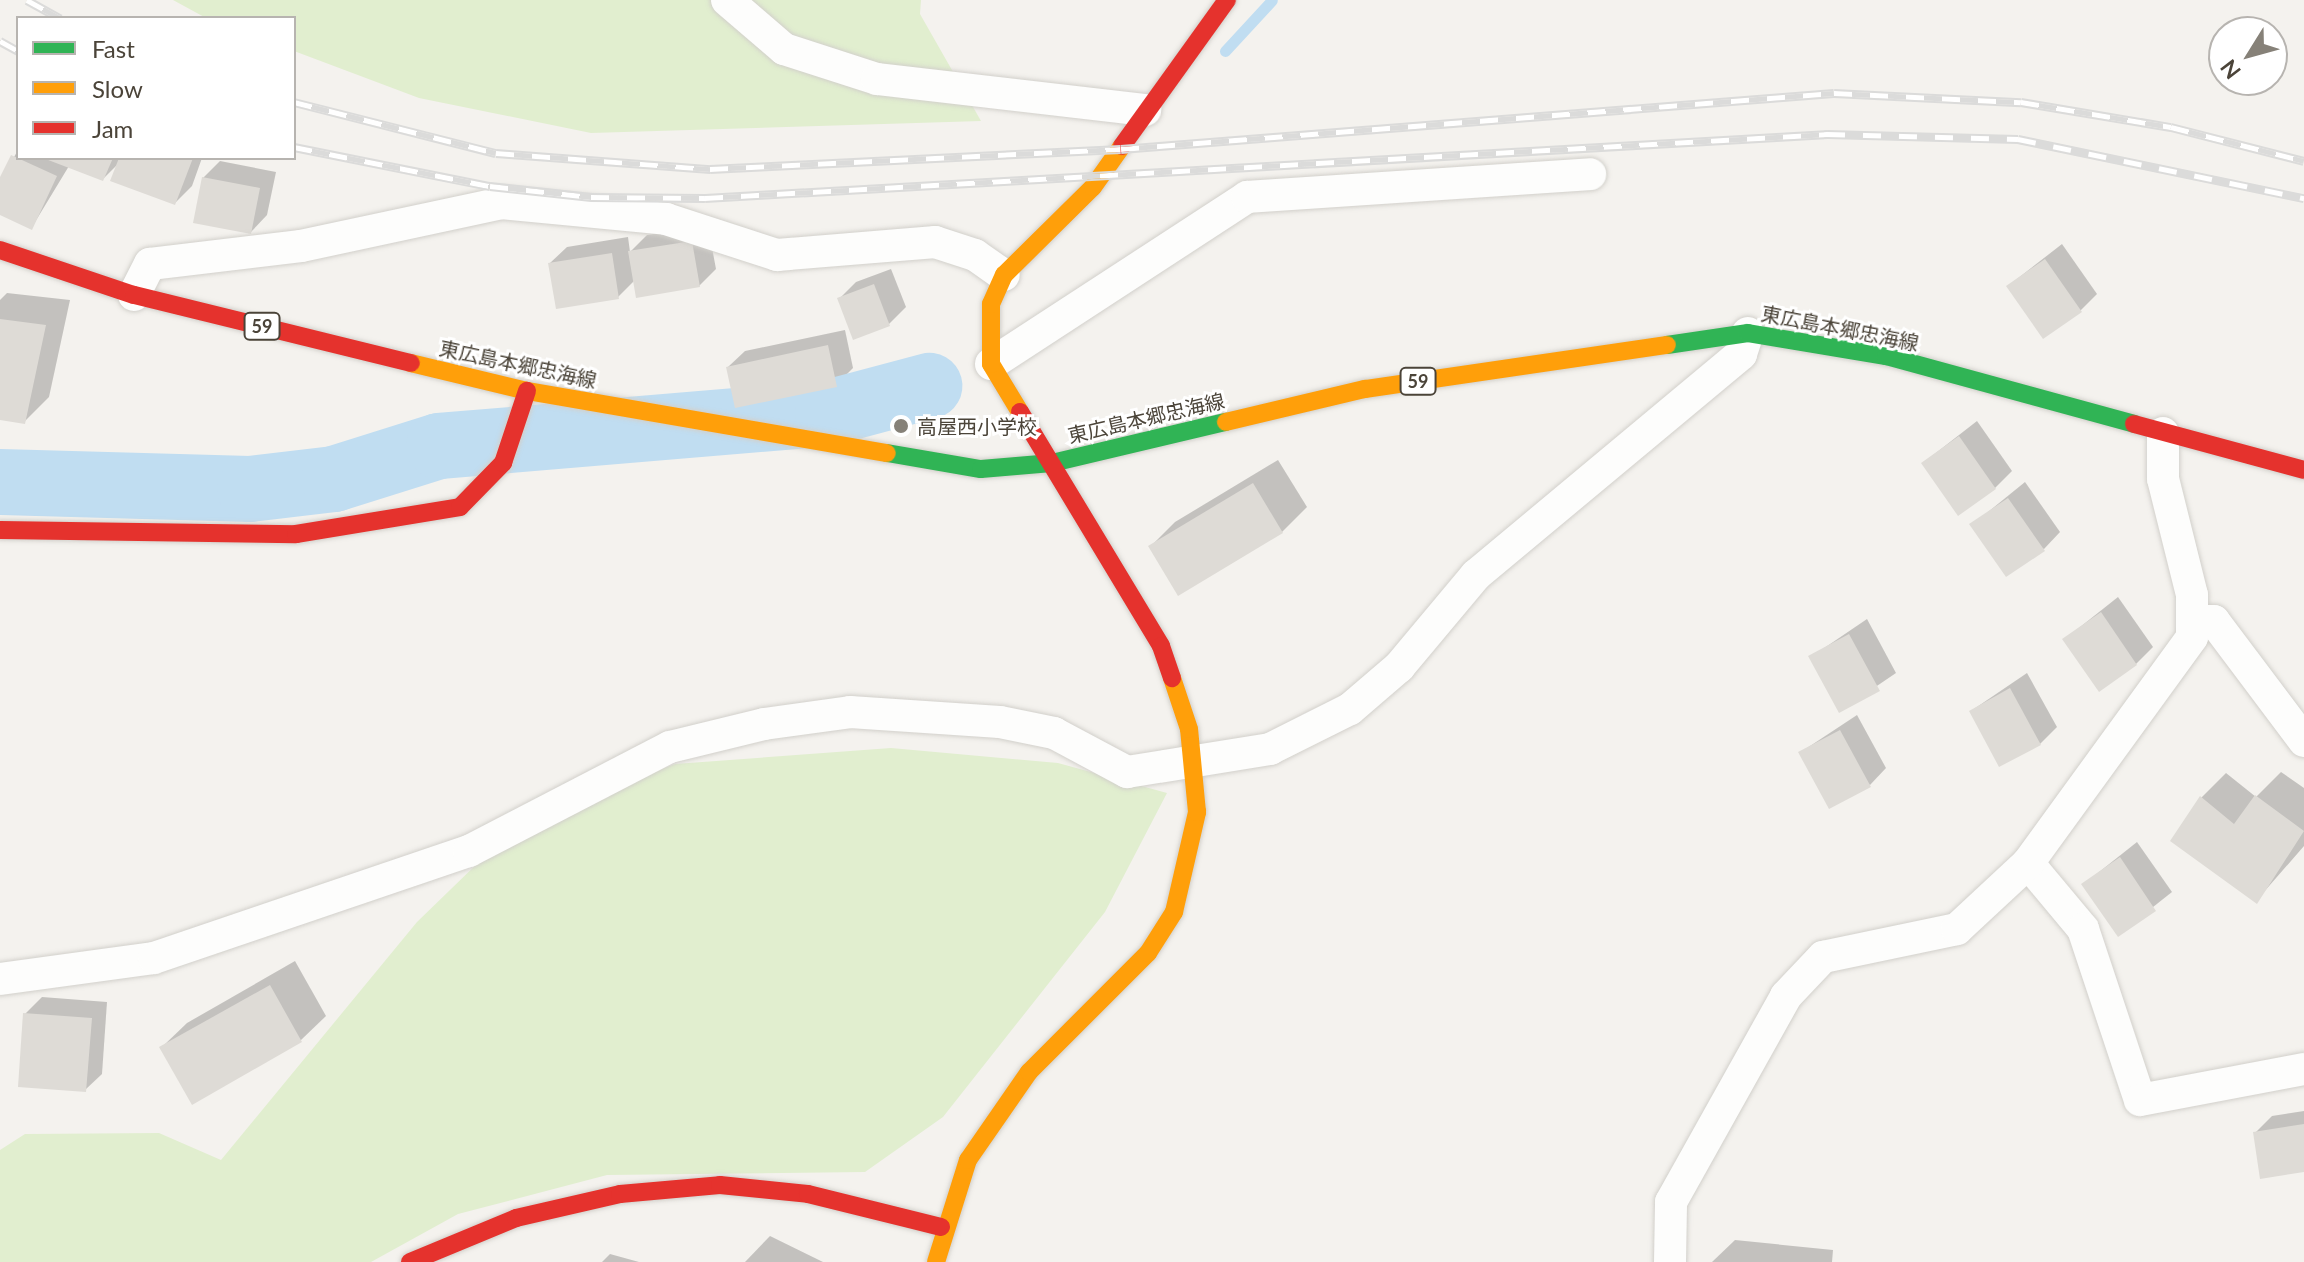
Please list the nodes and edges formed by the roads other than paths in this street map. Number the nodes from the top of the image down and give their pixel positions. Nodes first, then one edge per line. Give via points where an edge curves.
1 (727, 0) edge
2 (1227, 0) edge
3 (1145, 110) junction
4 (1590, 174) dead end
5 (0, 250) edge
6 (1004, 275) junction
7 (134, 295) junction
8 (1748, 333) junction
9 (991, 364) junction
10 (527, 391) junction
11 (2163, 433) junction
12 (1052, 463) junction
13 (2304, 470) edge
14 (0, 530) edge
15 (2196, 621) junction
16 (2304, 741) edge
17 (1194, 765) junction
18 (2028, 863) junction
19 (0, 979) edge
20 (2304, 1069) edge
21 (941, 1227) junction
22 (410, 1262) edge
23 (936, 1262) edge
24 (1670, 1262) edge

1 - 3 street via 784,49 877,79
2 - 3 street
3 - 6 street via 1093,187
4 - 9 street via 1247,197
5 - 7 street, 東広島本郷忠海線 / 59
6 - 7 street via 975,255 935,242 777,255 666,219 501,203 301,246 150,264
6 - 9 street via 991,304
7 - 10 street, 東広島本郷忠海線 / 59
8 - 11 street, 東広島本郷忠海線 / 59 via 1886,356
8 - 12 street, 東広島本郷忠海線 / 59 via 1365,389
8 - 17 street via 1741,354 1476,575 1399,667 1350,709 1270,749
9 - 12 street
10 - 12 street, 東広島本郷忠海線 / 59 via 981,469
10 - 14 street via 503,463 460,507 296,534
11 - 13 street, 東広島本郷忠海線 / 59
11 - 15 street via 2163,479
12 - 17 street via 1161,646
15 - 16 street via 2214,621
15 - 18 street via 2155,691
17 - 19 street via 1127,772 1054,733 1000,722 850,712 764,724 670,747 469,851 154,958
17 - 21 street via 1197,812 1174,912 1148,953 1029,1072 968,1160
18 - 20 street via 2083,929 2140,1100
18 - 24 street via 1957,929 1823,957 1786,996 1671,1202
21 - 22 street via 808,1194 720,1185 620,1194 516,1218
21 - 23 street

